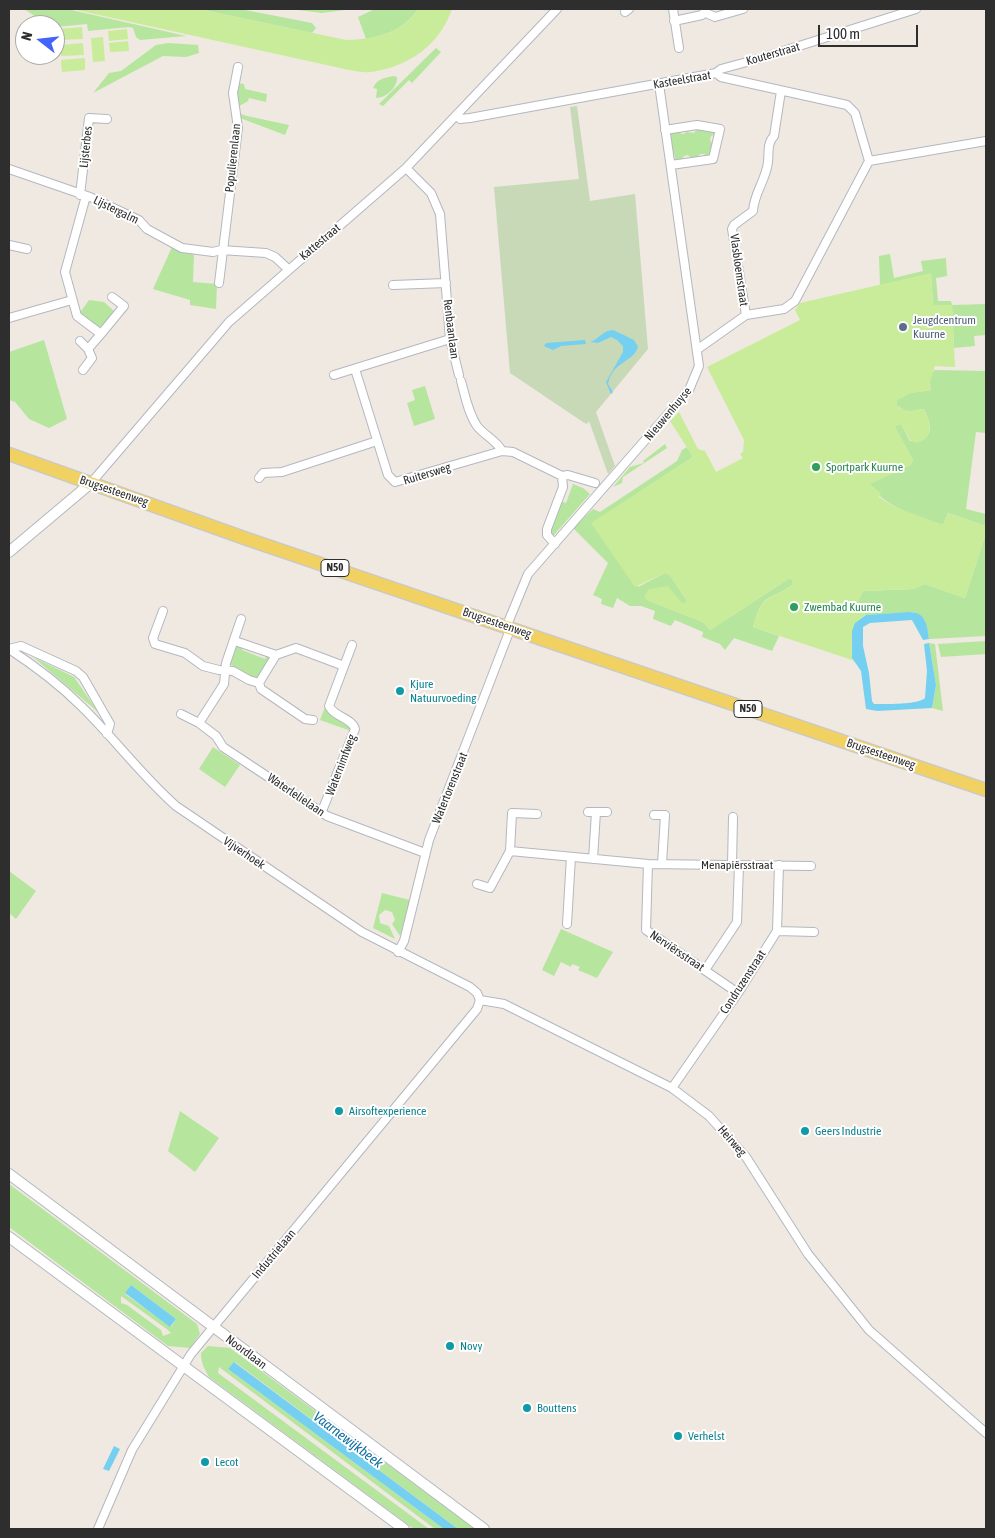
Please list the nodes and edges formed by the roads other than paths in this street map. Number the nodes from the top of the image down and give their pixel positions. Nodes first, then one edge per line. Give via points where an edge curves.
1 (558, 9) edge
2 (673, 9) edge
3 (743, 9) edge
4 (916, 9) edge
5 (706, 11) edge
6 (674, 21) junction
7 (679, 48) dead end
8 (238, 67) dead end
9 (716, 72) junction
10 (658, 84) junction
11 (781, 91) junction
12 (456, 115) junction
13 (107, 118) dead end
14 (665, 130) junction
15 (986, 141) edge
16 (9, 158) edge
17 (869, 161) junction
18 (671, 165) junction
19 (406, 168) junction
20 (9, 169) edge
21 (83, 195) junction
22 (9, 245) edge
23 (27, 249) dead end
24 (221, 250) junction
25 (288, 269) junction
26 (218, 283) dead end
27 (446, 283) junction
28 (393, 286) dead end
29 (112, 297) dead end
30 (72, 300) junction
31 (746, 316) junction
32 (9, 318) edge
33 (101, 334) junction
34 (450, 339) junction
35 (80, 342) dead end
36 (88, 349) junction
37 (698, 349) junction
38 (354, 369) junction
39 (84, 370) dead end
40 (334, 375) dead end
41 (377, 442) junction
42 (502, 451) junction
43 (9, 454) edge
44 (562, 476) junction
45 (259, 478) dead end
46 (91, 483) junction
47 (595, 483) dead end
48 (555, 544) junction
49 (9, 552) edge
50 (163, 611) dead end
51 (241, 619) dead end
52 (509, 626) junction
53 (235, 641) junction
54 (352, 645) dead end
55 (9, 649) edge
56 (276, 655) junction
57 (344, 666) junction
58 (226, 670) junction
59 (258, 683) junction
60 (181, 714) dead end
61 (313, 720) dead end
62 (199, 723) junction
63 (107, 734) junction
64 (986, 790) edge
65 (322, 811) junction
66 (607, 812) dead end
67 (502, 813) dead end
68 (512, 813) junction
69 (537, 814) dead end
70 (654, 815) dead end
71 (734, 817) dead end
72 (510, 850) junction
73 (425, 853) junction
74 (571, 857) junction
75 (593, 859) junction
76 (648, 864) junction
77 (662, 864) junction
78 (736, 865) junction
79 (778, 865) junction
80 (811, 866) dead end
81 (477, 884) dead end
82 (567, 924) dead end
83 (777, 931) junction
84 (814, 932) dead end
85 (398, 952) junction
86 (705, 970) junction
87 (738, 992) junction
88 (480, 1000) junction
89 (672, 1088) junction
90 (9, 1174) edge
91 (9, 1236) edge
92 (214, 1327) junction
93 (183, 1366) junction
94 (986, 1433) edge
95 (98, 1529) edge
96 (404, 1529) edge
97 (484, 1529) edge

1 - 12 street, Kattestraat
2 - 6 street
3 - 5 street via 715,17
4 - 9 street, Kouterstraat
5 - 6 street
6 - 7 street
8 - 24 street, Populierenlaan via 233,93 238,128
9 - 10 street, Kasteelstraat
9 - 11 street, Kasteelstraat via 721,77
10 - 12 street, Kasteelstraat via 470,118 460,119
10 - 14 street, Nieuwenhuyse
11 - 17 street, Kasteelstraat via 851,108
11 - 31 street, Vlasbloemstraat via 774,136 767,154 769,160 754,198 753,211 732,229
12 - 19 street, Kattestraat
13 - 21 street, Lijsterbes via 89,118
14 - 18 street, Nieuwenhuyse
14 - 18 street via 697,125 720,129 713,159
15 - 17 street
16 - 20 street
17 - 31 street via 795,301 784,309
18 - 37 street, Nieuwenhuyse
19 - 25 street, Kattestraat
19 - 27 street, Renbaanlaan via 436,200
20 - 21 street, Lijstergalm
21 - 24 street, Lijstergalm via 139,220 147,229 182,248
21 - 30 street via 64,272
22 - 23 street
24 - 25 street, Lijstergalm via 266,253 275,256
24 - 26 street
25 - 46 street, Kattestraat via 213,338
27 - 28 street, Renbaanlaan
27 - 34 street, Renbaanlaan
29 - 33 street via 124,306
30 - 32 street
30 - 33 street via 77,316
31 - 37 street
33 - 36 street
34 - 38 street
34 - 42 street, Renbaanlaan via 476,425 497,442
35 - 36 street
36 - 39 street via 92,358
37 - 48 street, Nieuwenhuyse via 699,366 689,390
38 - 40 street
38 - 41 street, Ruitersweg
41 - 42 street, Ruitersweg via 388,475 399,483
41 - 45 street via 282,472 263,473
42 - 44 street, Renbaanlaan via 513,452
43 - 46 main road, Brugsesteenweg / N50
44 - 47 street, Renbaanlaan
44 - 48 street via 563,487 547,528 547,535
46 - 49 street
46 - 52 main road, Brugsesteenweg / N50
48 - 52 street, Nieuwenhuyse via 528,574
50 - 58 street via 153,638 155,644 184,653 203,666
51 - 53 street
52 - 64 main road, Brugsesteenweg / N50
52 - 73 street, Watertorenstraat
53 - 56 street
53 - 58 street
54 - 57 street, Waternimfweg
55 - 63 street, Vijverhoek via 61,686
55 - 63 street, Vijverhoek via 21,646 83,677 110,724
56 - 57 street via 296,648
56 - 59 street
57 - 65 street, Waternimfweg via 329,706 355,729
58 - 59 street
58 - 62 street via 224,684
59 - 61 street via 261,689 305,719
60 - 62 street, Waterlelielaan
62 - 65 street, Waterlelielaan via 224,747
63 - 85 street, Vijverhoek via 149,782 176,806 362,932
65 - 73 street, Waterlelielaan via 327,816
66 - 75 street via 592,812
67 - 68 street
68 - 69 street
68 - 72 street
70 - 77 street via 665,815
71 - 78 street
72 - 74 street, Menapiërsstraat
72 - 81 street via 490,888
73 - 85 street, Watertorenstraat via 404,941
74 - 75 street, Menapiërsstraat
74 - 82 street
75 - 76 street, Menapiërsstraat
76 - 77 street, Menapiërsstraat
76 - 86 street, Nerviërsstraat via 646,930
77 - 78 street, Menapiërsstraat
78 - 79 street, Menapiërsstraat
78 - 86 street via 737,922
79 - 80 street, Menapiërsstraat
79 - 83 street
83 - 84 street
83 - 87 street, Condruzenstraat
85 - 88 street via 470,987
86 - 87 street, Nerviërsstraat
87 - 89 street, Condruzenstraat
88 - 89 street, Heirweg via 504,1004
88 - 92 street, Industrielaan via 477,1009
89 - 94 street, Heirweg via 709,1116 746,1157 808,1254 868,1330
90 - 92 street, Noordlaan
91 - 93 street
92 - 93 street, Industrielaan
92 - 97 street, Noordlaan
93 - 95 street, Industrielaan via 132,1450
93 - 96 street

